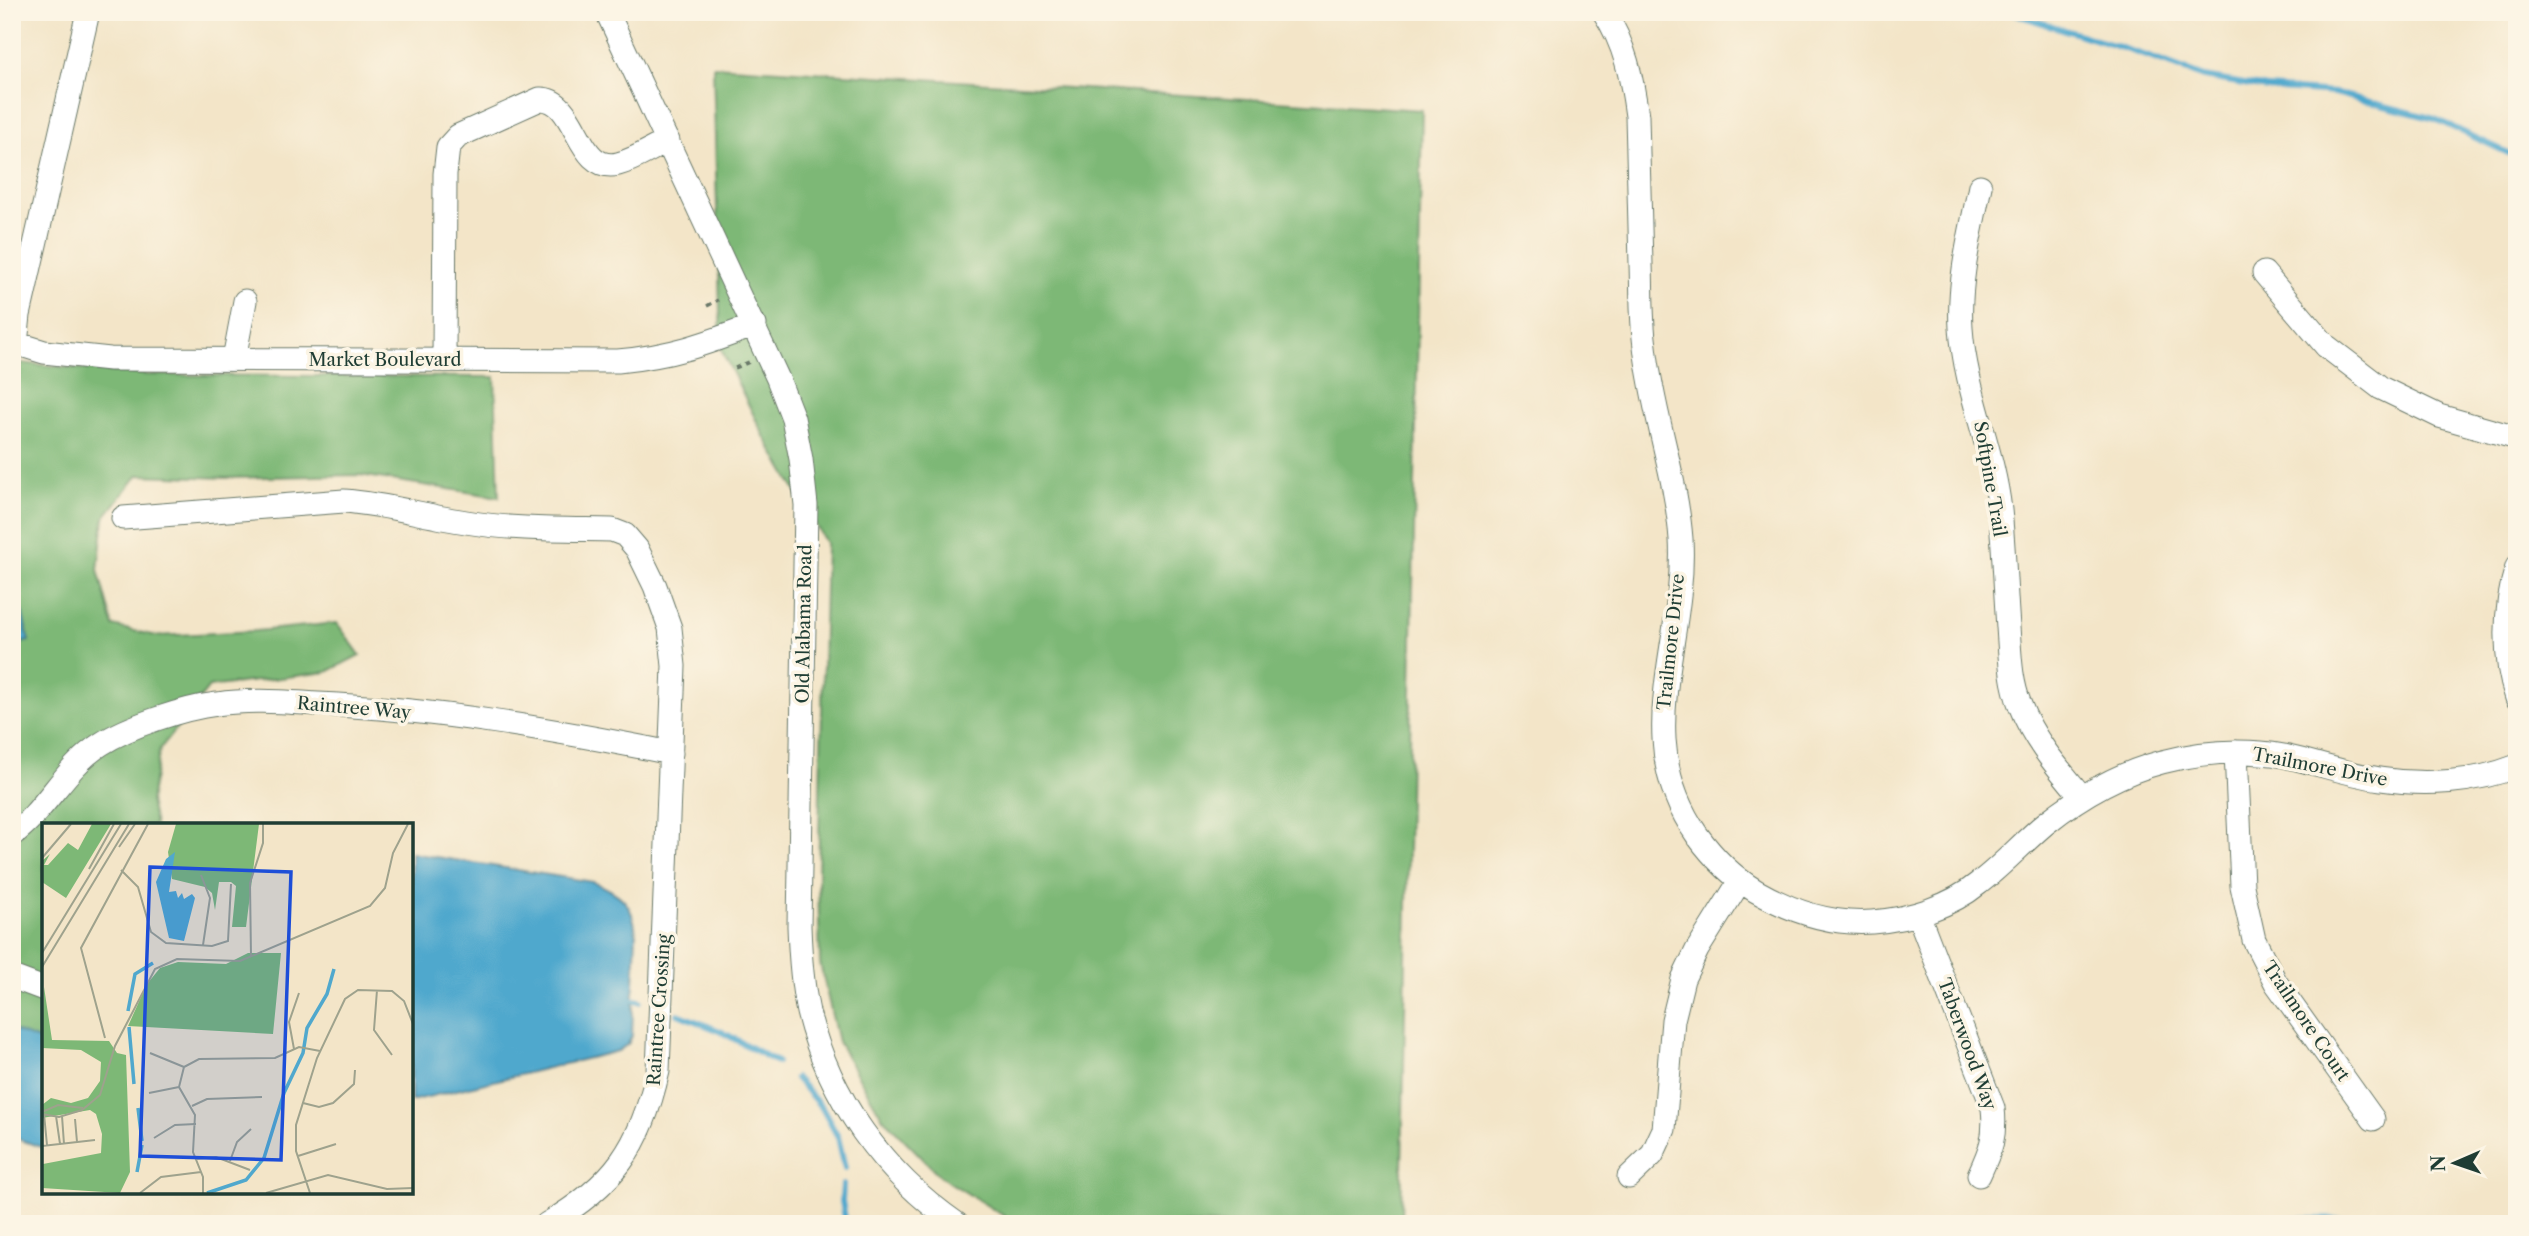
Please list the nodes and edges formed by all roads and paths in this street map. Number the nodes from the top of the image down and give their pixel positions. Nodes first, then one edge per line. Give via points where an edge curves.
1 (88, 12) edge
2 (607, 12) edge
3 (1604, 12) edge
4 (668, 141) junction
5 (1980, 186) dead end
6 (2264, 273) dead end
7 (245, 301) dead end
8 (755, 325) junction
9 (14, 343) edge
10 (234, 359) junction
11 (444, 360) junction
12 (2517, 438) edge
13 (123, 518) dead end
14 (2517, 567) edge
15 (2517, 698) edge
16 (2236, 752) junction
17 (671, 753) junction
18 (2517, 766) edge
19 (2082, 797) junction
20 (42, 819) edge
21 (12, 835) edge
22 (1740, 881) junction
23 (1918, 914) junction
24 (12, 977) edge
25 (42, 988) edge
26 (2373, 1119) dead end
27 (1979, 1175) dead end
28 (1629, 1177) dead end
29 (547, 1224) edge
30 (957, 1224) edge

1 - 9 street
2 - 4 street, Old Alabama Road
3 - 22 street, Trailmore Drive via 1633,81 1644,341 1681,542 1679,591 1662,707 1664,748 1672,785 1689,823 1711,854
4 - 8 street, Old Alabama Road
4 - 11 street via 616,164 600,162 549,99 458,136 448,147 445,174
5 - 19 street, Softpine Trail via 1963,281 1961,327 1999,508 2011,671 2034,734
6 - 12 street via 2326,346 2381,388 2439,416
7 - 10 street
8 - 11 street, Market Boulevard via 656,358
8 - 30 street, Old Alabama Road via 793,418 806,505 799,905 801,970 808,1010 837,1091 860,1129 896,1173
9 - 10 street, Market Boulevard via 44,352 110,359
10 - 11 street, Market Boulevard
13 - 17 street, Raintree Crossing via 344,501 475,524 625,534 637,548 670,628 674,666
14 - 15 street via 2507,624
16 - 18 street, Trailmore Drive via 2281,756 2377,779 2424,784 2483,777
16 - 19 street, Trailmore Drive via 2157,763
16 - 26 street, Trailmore Court via 2242,886 2254,940 2276,983
17 - 20 street, Raintree Way via 365,706 217,703 159,718 102,743 58,785
17 - 29 street, Raintree Crossing via 658,1071 650,1108 618,1167 597,1189
19 - 23 street, Trailmore Drive via 1977,885
20 - 21 street, Raintree Way
22 - 23 street, Trailmore Drive via 1780,905 1826,920 1871,922
22 - 28 street via 1683,979 1673,1020 1664,1129 1653,1155
23 - 27 street, Taberwood Way via 1993,1108 1993,1144
24 - 25 street

